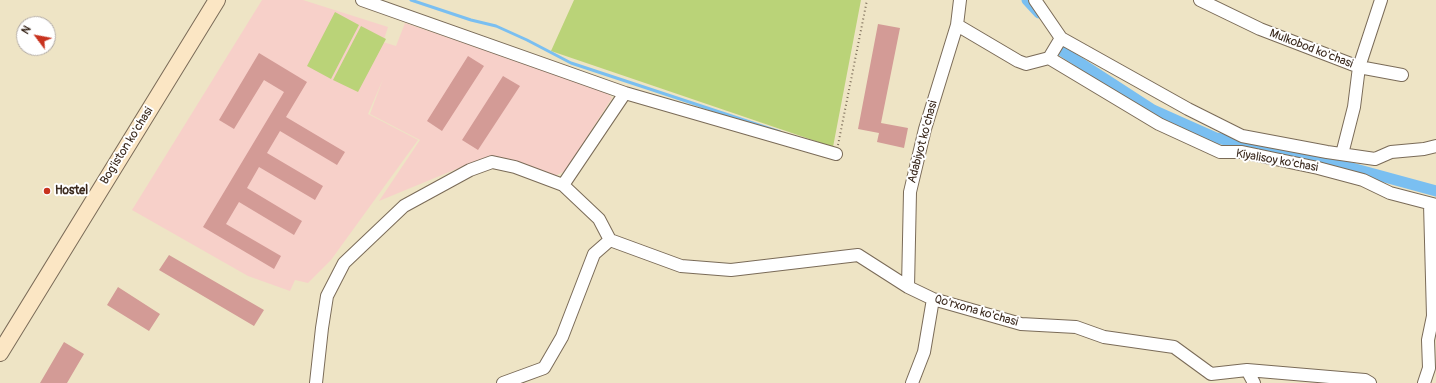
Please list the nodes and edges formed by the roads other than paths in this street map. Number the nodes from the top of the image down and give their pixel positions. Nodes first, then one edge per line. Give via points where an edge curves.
1 (216, 0) edge
2 (362, 0) edge
3 (960, 0) edge
4 (1035, 0) edge
5 (1200, 0) edge
6 (1381, 0) edge
7 (957, 25) junction
8 (1061, 38) junction
9 (1049, 58) junction
10 (1359, 67) junction
11 (1402, 75) dead end
12 (626, 93) junction
13 (1436, 146) edge
14 (836, 154) road end
15 (1342, 154) junction
16 (563, 185) junction
17 (1431, 204) edge
18 (610, 240) junction
19 (908, 286) junction
20 (933, 299) junction
21 (0, 353) edge
22 (1247, 370) junction
23 (1209, 378) edge
24 (316, 383) edge
25 (503, 383) edge
26 (912, 383) edge
27 (1254, 383) edge
28 (1370, 383) edge
29 (1424, 383) edge

1 - 21 main road, Bog'iston ko'chasi
2 - 12 street
3 - 7 street, Adabiyot ko'chasi
4 - 8 street, Kiyalisoy ko'chasi
5 - 10 street, Mulkobod ko'chasi via 1260,29
6 - 10 street, Mulkobod ko'chasi
7 - 9 street via 1026,64
7 - 19 street, Adabiyot ko'chasi via 925,129 910,192
8 - 9 street
8 - 15 street, Kiyalisoy ko'chasi via 1188,110 1242,136
9 - 17 street, Kiyalisoy ko'chasi via 1158,124 1220,152 1242,152 1318,168 1363,180 1390,193
10 - 11 street
10 - 15 street via 1354,107
12 - 14 street
12 - 16 street
13 - 15 street, Kiyalisoy ko'chasi via 1391,152 1375,159
16 - 18 street via 599,219
16 - 24 street via 515,167 492,162 470,170 404,206 344,263 327,296
17 - 29 street via 1433,316 1428,340 1429,368
18 - 19 street, Qo'rxona ko'chasi via 681,266 731,270 858,255
18 - 25 street via 594,254 562,337 544,368
19 - 20 street, Qo'rxona ko'chasi
20 - 23 street, Qo'rxona ko'chasi via 1020,324 1076,327 1104,337 1174,347
20 - 26 street via 924,352
22 - 23 street, Qo'rxona ko'chasi
22 - 27 street
22 - 28 street, Qo'rxona ko'chasi via 1365,380

